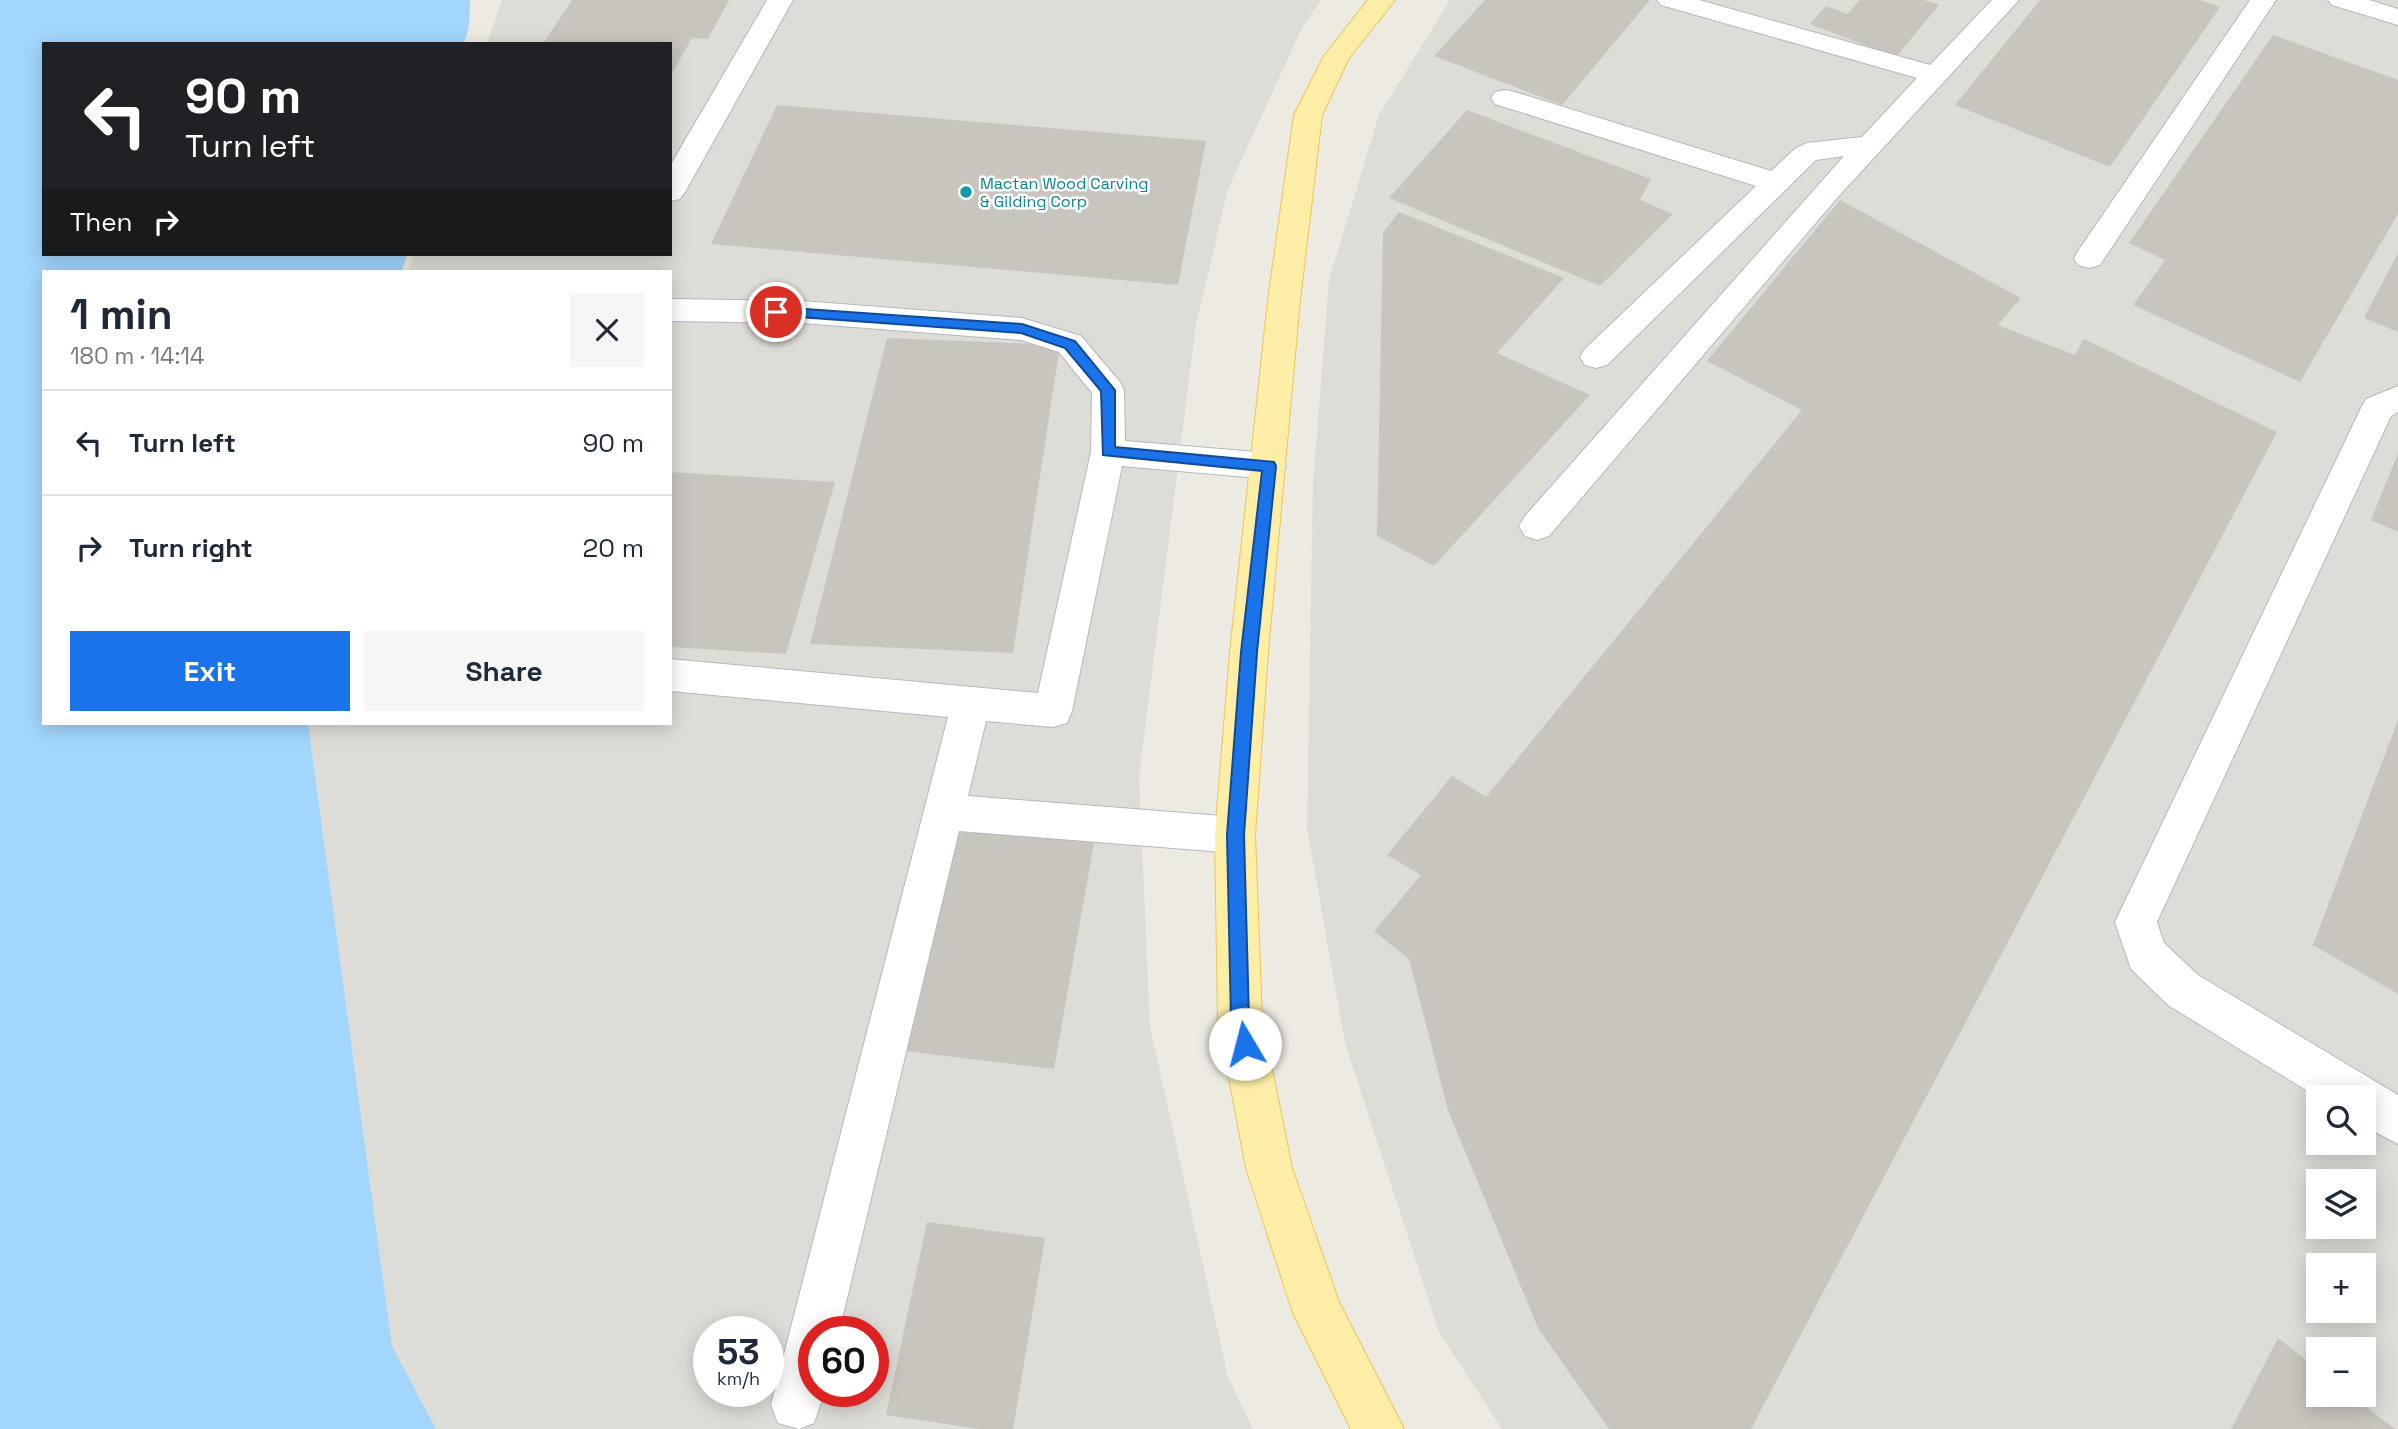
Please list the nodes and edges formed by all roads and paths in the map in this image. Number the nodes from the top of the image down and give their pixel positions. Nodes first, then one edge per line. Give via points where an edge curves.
1 (780, 0) edge
2 (1382, 0) edge
3 (1670, 0) edge
4 (2006, 0) edge
5 (2263, 0) edge
6 (2341, 0) edge
7 (2398, 17) edge
8 (1935, 75) junction
9 (1505, 98) dead end
10 (1870, 145) junction
11 (1776, 183) junction
12 (672, 189) edge
13 (2089, 258) dead end
14 (672, 310) edge
15 (1596, 357) dead end
16 (2398, 398) edge
17 (1108, 452) junction
18 (1269, 466) junction
19 (1537, 526) dead end
20 (672, 675) edge
21 (971, 702) junction
22 (944, 812) junction
23 (1235, 835) junction
24 (2339, 1085) edge
25 (2376, 1107) edge
26 (2398, 1121) edge
27 (818, 1316) edge
28 (798, 1397) edge
29 (796, 1405) dead end
30 (1378, 1429) edge

1 - 12 street
2 - 18 main road via 1337,56 1308,115
3 - 8 street
4 - 8 street
5 - 13 street
6 - 7 street
8 - 10 street
9 - 11 street
10 - 11 street via 1818,149 1806,154
10 - 19 street
11 - 15 street
14 - 17 street via 802,312 1022,329 1070,344 1108,390
16 - 24 street via 2378,408 2136,922 2146,956 2183,990
17 - 18 street
17 - 21 street via 1053,710
18 - 23 main road
20 - 21 street
21 - 22 street
22 - 23 street
22 - 27 street
23 - 30 main road via 1240,1020 1269,1168 1318,1313
25 - 26 street
28 - 29 street

